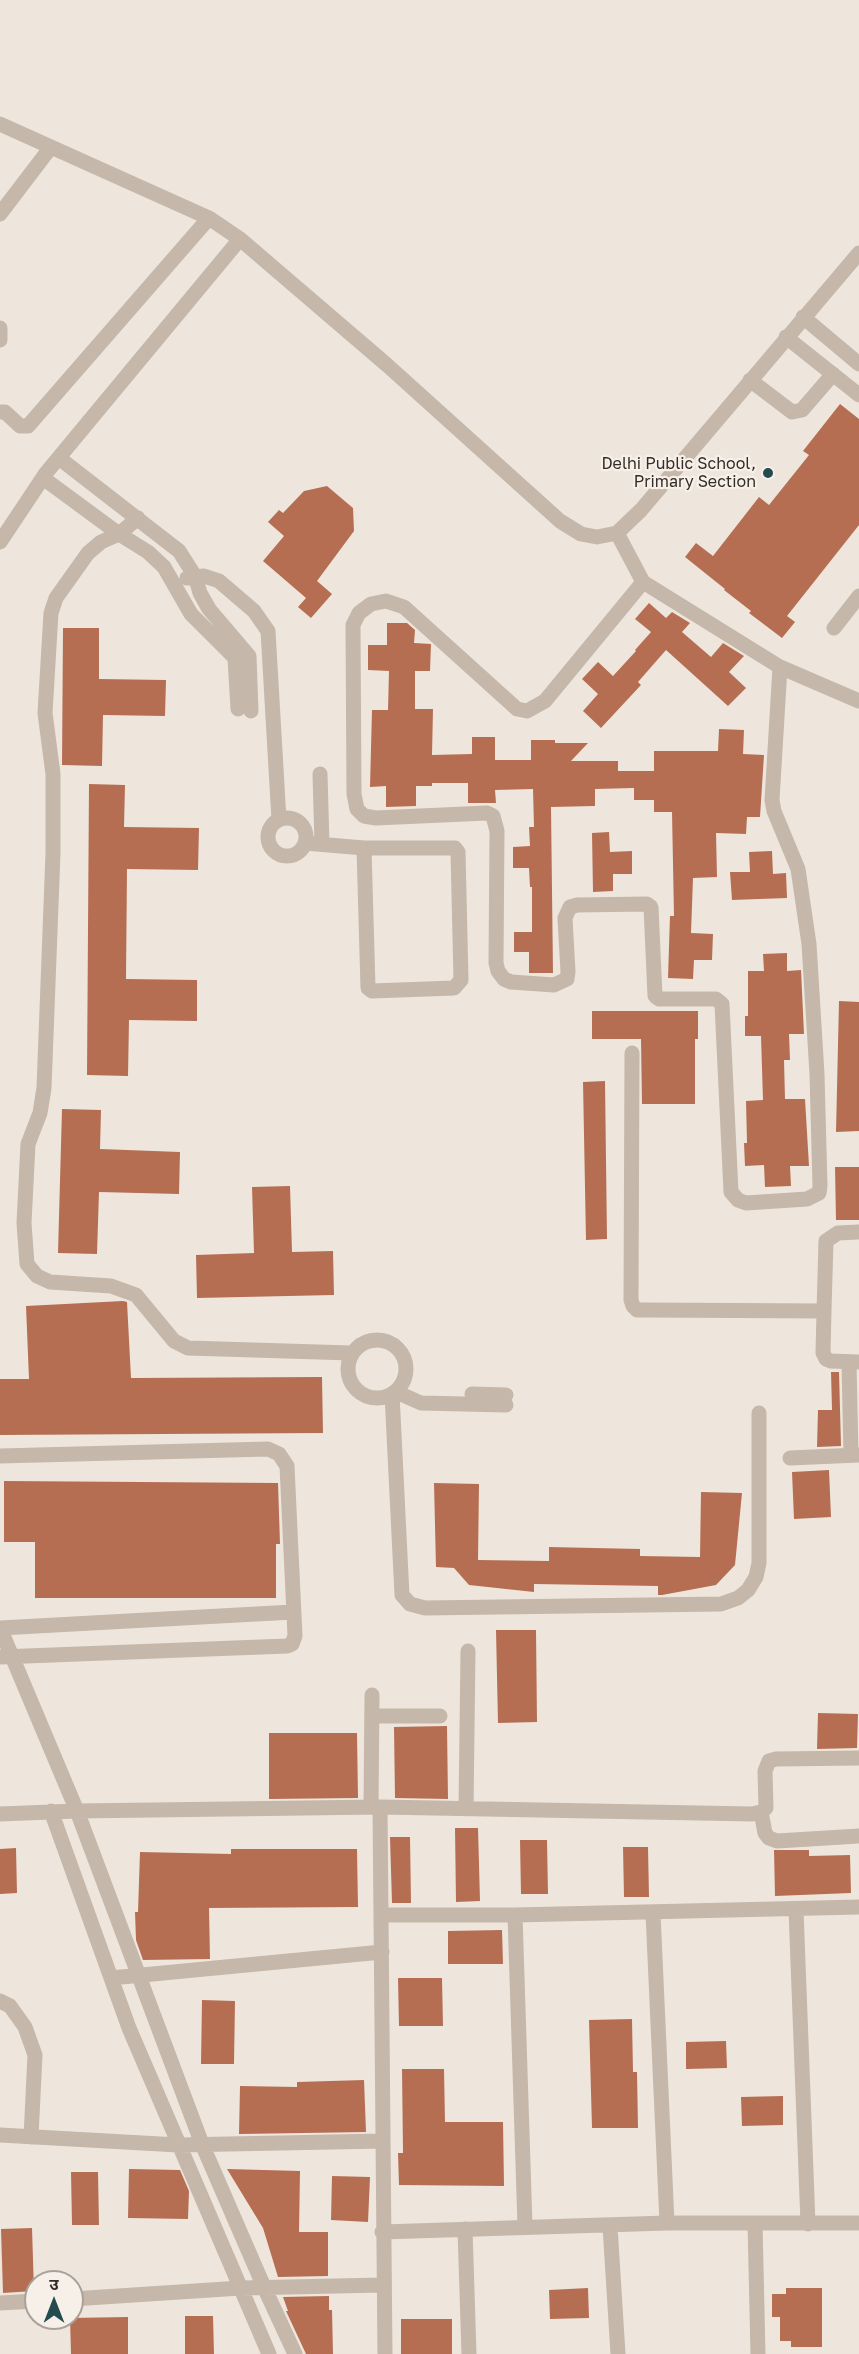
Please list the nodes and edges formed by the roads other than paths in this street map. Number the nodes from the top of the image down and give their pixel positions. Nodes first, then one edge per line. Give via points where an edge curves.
1 (0, 124) edge
2 (51, 147) junction
3 (0, 214) edge
4 (209, 218) junction
5 (240, 239) junction
6 (859, 253) edge
7 (802, 317) junction
8 (0, 328) edge
9 (786, 337) junction
10 (0, 340) edge
11 (859, 364) edge
12 (833, 374) junction
13 (750, 380) junction
14 (859, 395) edge
15 (0, 412) edge
16 (59, 458) junction
17 (43, 478) junction
18 (138, 518) junction
19 (617, 533) junction
20 (119, 534) junction
21 (0, 542) edge
22 (195, 576) junction
23 (172, 581) junction
24 (642, 582) junction
25 (859, 596) edge
26 (834, 628) dead end
27 (780, 667) junction
28 (859, 701) edge
29 (320, 774) dead end
30 (279, 820) junction
31 (305, 843) junction
32 (322, 844) junction
33 (364, 848) junction
34 (632, 1053) dead end
35 (859, 1232) edge
36 (824, 1311) junction
37 (351, 1353) junction
38 (854, 1362) edge
39 (397, 1390) junction
40 (506, 1400) dead end
41 (759, 1413) dead end
42 (855, 1455) edge
43 (0, 1456) edge
44 (790, 1458) dead end
45 (293, 1612) junction
46 (0, 1628) edge
47 (468, 1651) dead end
48 (6, 1657) edge
49 (372, 1695) dead end
50 (372, 1716) junction
51 (440, 1716) dead end
52 (859, 1758) edge
53 (375, 1807) junction
54 (466, 1809) junction
55 (77, 1810) junction
56 (51, 1811) junction
57 (761, 1812) junction
58 (0, 1814) edge
59 (859, 1836) edge
60 (859, 1907) edge
61 (796, 1910) junction
62 (653, 1913) junction
63 (381, 1915) junction
64 (515, 1915) junction
65 (382, 1952) junction
66 (138, 1976) junction
67 (111, 1978) junction
68 (0, 2001) edge
69 (0, 2136) edge
70 (30, 2137) junction
71 (383, 2142) junction
72 (202, 2144) junction
73 (178, 2145) junction
74 (667, 2223) junction
75 (755, 2223) junction
76 (859, 2223) edge
77 (808, 2224) junction
78 (525, 2226) junction
79 (610, 2226) junction
80 (465, 2229) junction
81 (382, 2232) junction
82 (383, 2284) junction
83 (242, 2288) junction
84 (264, 2288) junction
85 (84, 2298) edge
86 (24, 2302) edge
87 (0, 2303) edge
88 (269, 2354) edge
89 (295, 2354) edge
90 (385, 2354) edge
91 (469, 2354) edge
92 (618, 2354) edge
93 (758, 2354) edge

1 - 2 street
2 - 3 street
2 - 4 street
4 - 5 street
4 - 15 street via 28,426 20,426
5 - 16 street
5 - 19 street via 560,521 581,534 597,537
6 - 7 street
7 - 9 street
7 - 11 street
8 - 10 street
9 - 12 street
9 - 13 street
12 - 13 street via 802,410 792,412
12 - 14 street
13 - 19 street via 641,510
16 - 17 street
16 - 18 street
17 - 20 street
17 - 21 street
18 - 20 street
18 - 22 street via 179,551
19 - 24 street
20 - 23 street via 157,559
20 - 37 street via 101,542 83,558 56,598 51,613 45,713 53,774 53,854 44,1088 40,1113 28,1144 24,1223 27,1264 37,1276 50,1282 111,1286 136,1295 174,1341 188,1348
22 - 23 street
22 - 23 street via 209,609 249,656 244,710 233,655 191,614
22 - 30 street via 211,578 226,586 254,611 267,631
24 - 27 street
24 - 27 street via 545,701 527,711 517,709 404,607 386,601 371,604 359,613 353,625 354,794 357,809 364,816 376,818 487,813 494,816 496,963 498,971 511,982 554,985 567,979 565,918 570,907 651,907 655,996 716,999 722,1004 731,1192 746,1203 807,1199 819,1193 820,1186 809,944 798,868 772,800
25 - 26 street
27 - 28 street
29 - 32 street
30 - 31 street via 297,821 305,831
30 - 31 street via 268,834 274,851 291,855
31 - 32 street
32 - 33 street
33 - 33 street via 368,988 454,988 460,980 457,850
34 - 36 street via 633,1305 637,1310
35 - 36 street via 838,1233 826,1241
36 - 38 street via 826,1359
37 - 39 street via 347,1371 354,1388 369,1398
37 - 39 street via 367,1341 387,1341 396,1347 406,1364 406,1374
38 - 42 street
39 - 40 street
39 - 41 street via 402,1595 410,1604 425,1608 721,1604 738,1598 756,1577 759,1563
42 - 44 street
43 - 45 street via 268,1449 279,1454 287,1466
45 - 46 street
45 - 48 street via 295,1636 287,1646
46 - 48 street
47 - 54 street
48 - 55 street
49 - 50 street
50 - 51 street
50 - 53 street
52 - 57 street via 769,1761 765,1771 767,1803
53 - 54 street
53 - 55 street
53 - 63 street
54 - 57 street
55 - 56 street
55 - 66 street
56 - 58 street
56 - 67 street
57 - 59 street via 765,1833 777,1841
60 - 61 street
61 - 62 street
61 - 77 street
62 - 64 street
62 - 74 street
63 - 64 street
63 - 65 street
64 - 78 street
65 - 66 street
65 - 71 street
66 - 67 street
66 - 72 street
67 - 73 street
68 - 70 street via 10,2006 25,2027 34,2055
69 - 70 street
70 - 73 street
71 - 72 street
71 - 81 street
72 - 73 street
72 - 84 street
73 - 83 street
74 - 75 street
74 - 79 street
75 - 77 street
75 - 93 street
76 - 77 street
78 - 79 street
78 - 80 street
79 - 92 street
80 - 81 street
80 - 91 street
81 - 82 street
82 - 84 street
82 - 90 street
83 - 84 street
83 - 85 street
83 - 88 street
84 - 89 street
86 - 87 street

